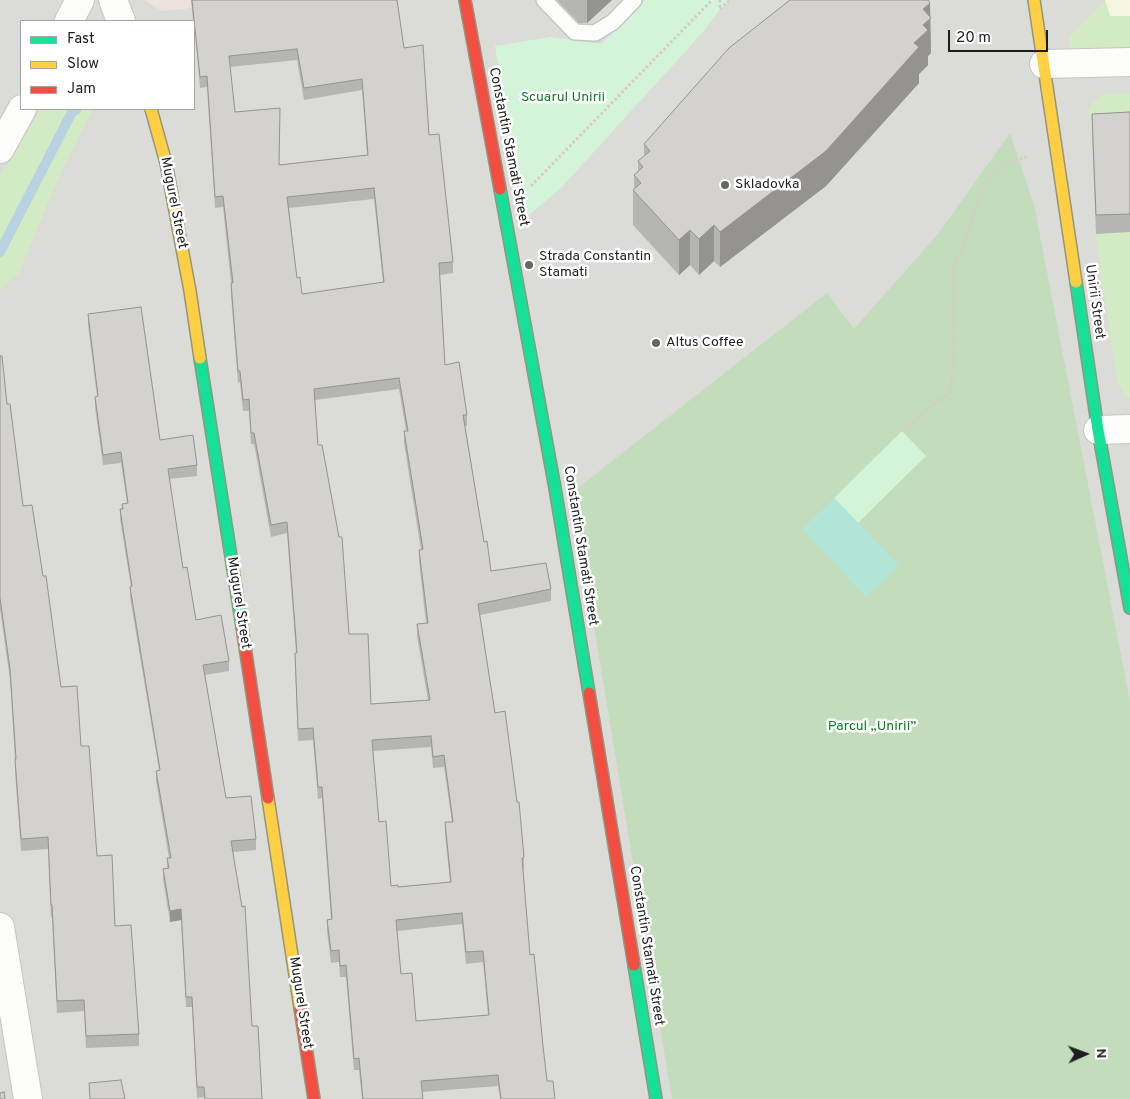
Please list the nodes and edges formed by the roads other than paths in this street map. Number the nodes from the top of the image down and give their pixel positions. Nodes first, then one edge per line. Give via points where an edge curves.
1 (80, 0) edge
2 (113, 0) edge
3 (465, 0) edge
4 (544, 0) edge
5 (634, 0) edge
6 (1034, 0) edge
7 (70, 20) edge
8 (121, 20) edge
9 (1130, 62) edge
10 (1044, 64) junction
11 (21, 110) edge
12 (151, 110) edge
13 (0, 148) edge
14 (1130, 429) edge
15 (1098, 430) junction
16 (1130, 608) edge
17 (0, 927) edge
18 (28, 1099) edge
19 (314, 1099) edge
20 (656, 1099) edge

1 - 7 street
2 - 8 street
3 - 20 street, Constantin Stamati Street via 551,464
4 - 5 lane via 575,32 595,33 612,22
6 - 10 street, Unirii Street
9 - 10 street
10 - 15 street, Unirii Street
11 - 13 street
12 - 19 street, Mugurel Street via 166,163 192,300
14 - 15 street
15 - 16 street, Unirii Street
17 - 18 street

